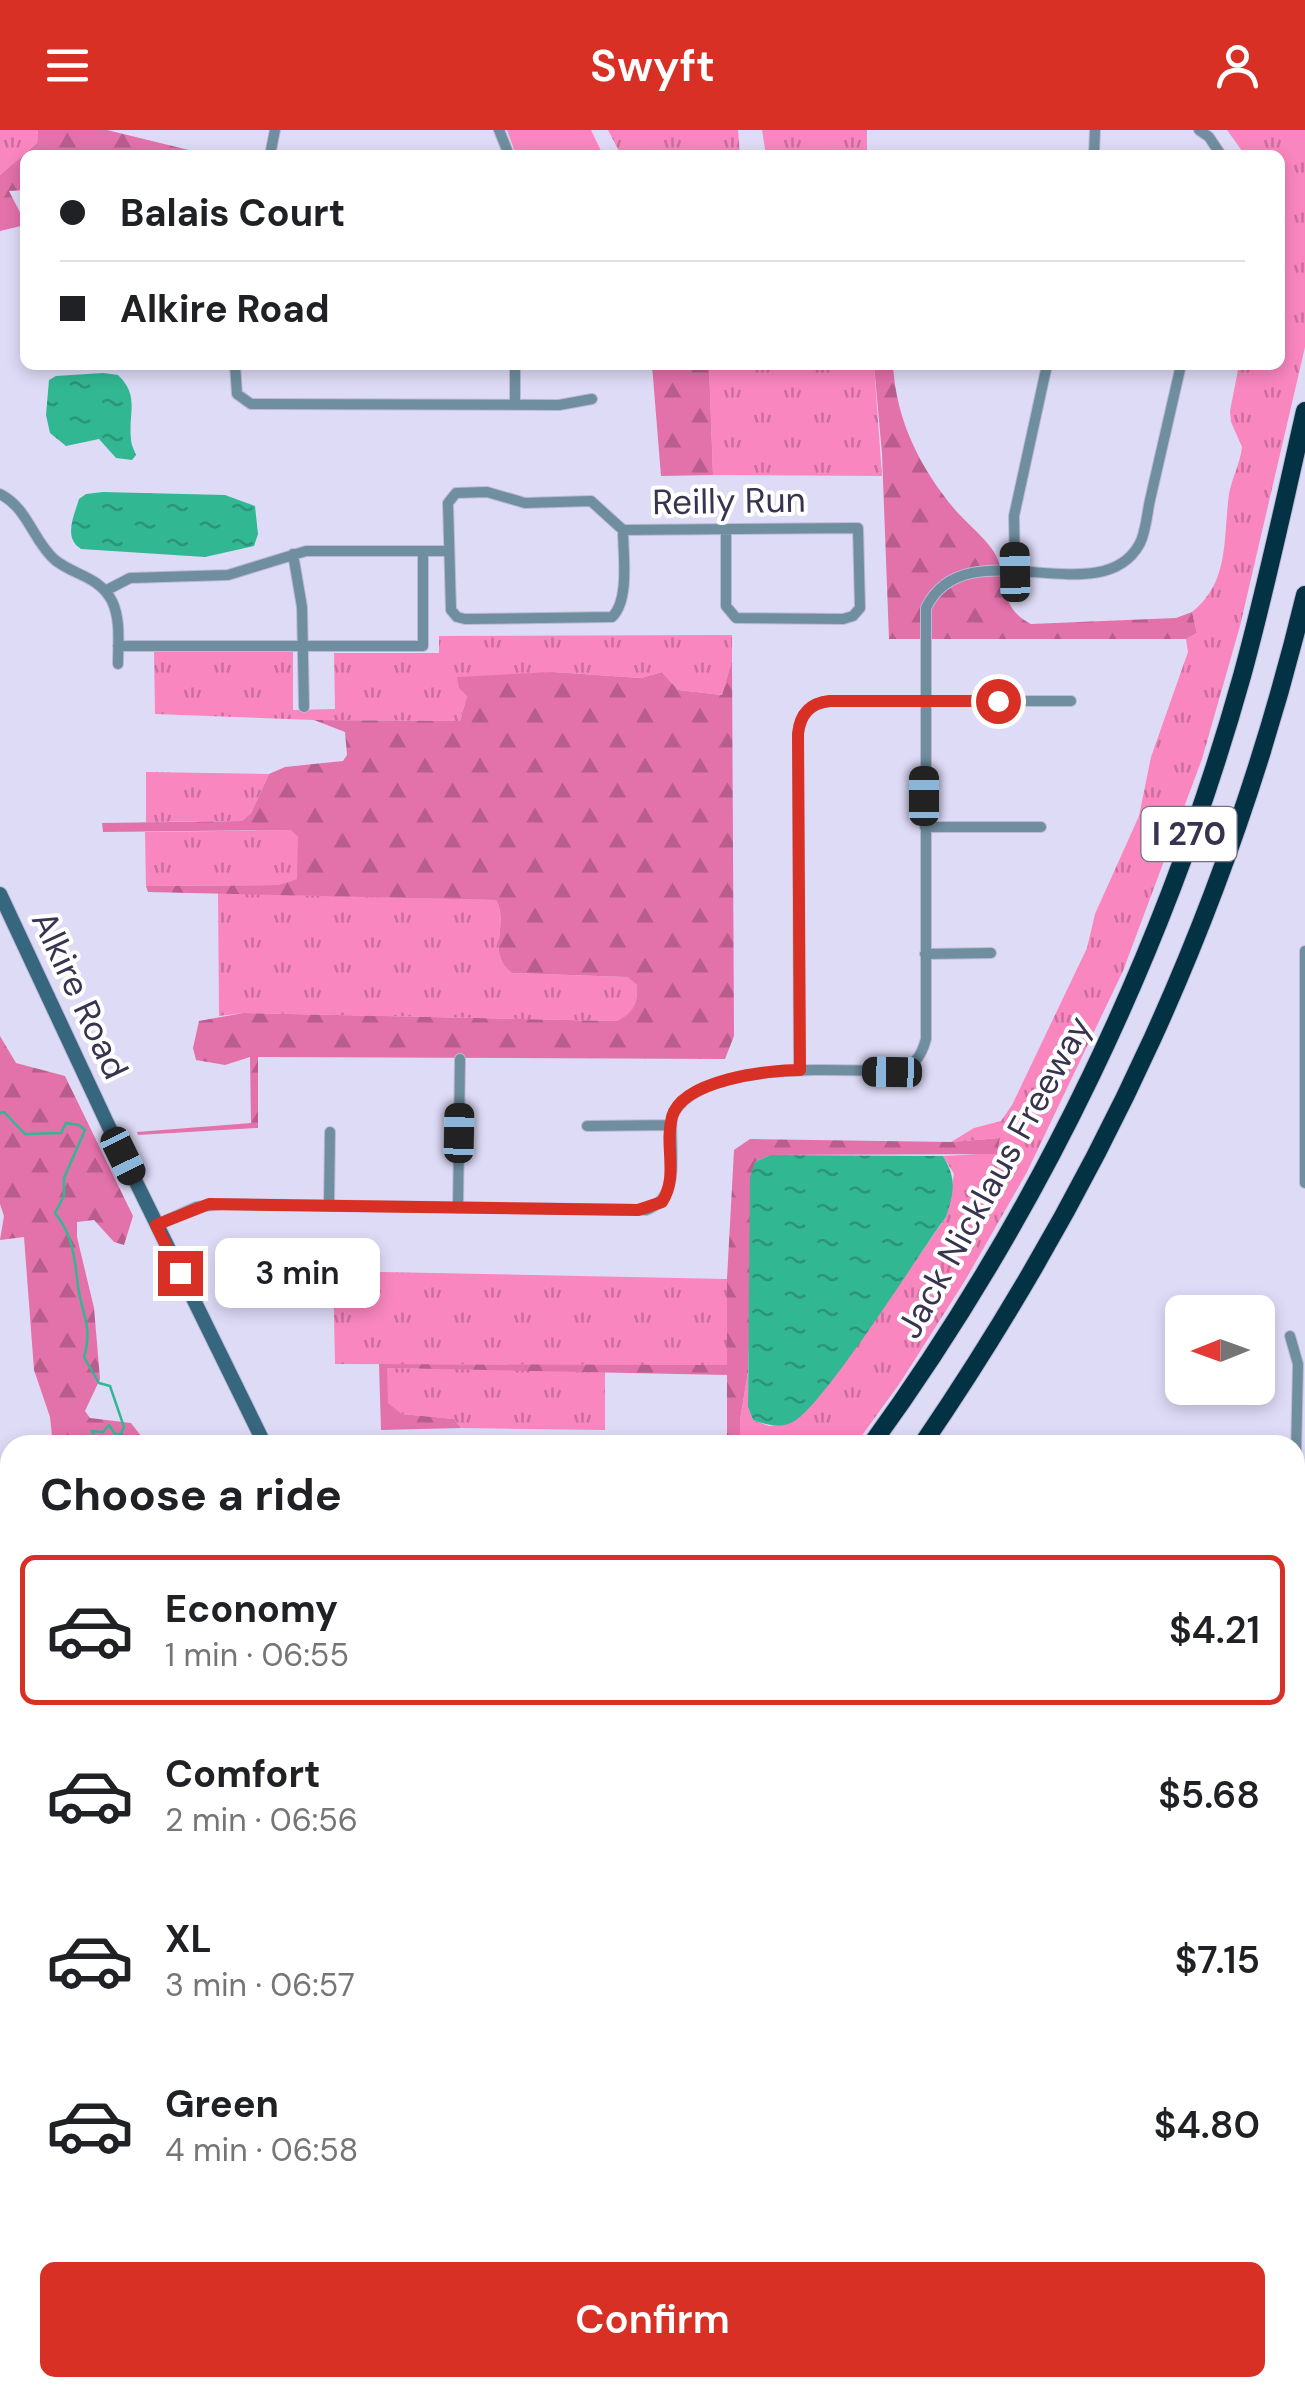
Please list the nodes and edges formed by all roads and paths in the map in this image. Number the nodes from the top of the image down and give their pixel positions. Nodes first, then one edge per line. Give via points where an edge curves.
1 (1199, 130) edge
2 (1219, 150) edge
3 (236, 370) edge
4 (515, 370) edge
5 (1046, 370) edge
6 (1181, 370) edge
7 (592, 399) dead end
8 (515, 404) junction
9 (1305, 411) edge
10 (0, 494) edge
11 (726, 529) junction
12 (623, 530) junction
13 (424, 550) junction
14 (448, 551) junction
15 (293, 554) junction
16 (1015, 572) junction
17 (106, 591) junction
18 (1305, 594) edge
19 (118, 646) junction
20 (302, 646) junction
21 (118, 664) dead end
22 (924, 701) junction
23 (1071, 701) dead end
24 (304, 706) dead end
25 (925, 827) junction
26 (1041, 827) dead end
27 (0, 894) edge
28 (1305, 951) edge
29 (925, 954) junction
30 (990, 954) dead end
31 (460, 1059) dead end
32 (800, 1070) junction
33 (671, 1125) junction
34 (588, 1126) dead end
35 (330, 1132) dead end
36 (1305, 1183) edge
37 (329, 1206) junction
38 (458, 1208) junction
39 (156, 1225) junction
40 (1290, 1336) dead end
41 (260, 1435) edge
42 (877, 1435) edge
43 (928, 1435) edge
44 (1296, 1435) edge

1 - 2 street
3 - 8 street via 236,390 251,404
4 - 8 street
5 - 16 street via 1014,516
6 - 16 street via 1140,545 1117,566 1096,572
7 - 8 street
9 - 42 highway, Jack Nicklaus Freeway / I 270 via 1242,676 1136,975 1008,1233
10 - 17 street via 21,511 56,560
11 - 11 street, Reilly Run via 858,528 860,608 848,618 736,618 726,606
11 - 12 street, Reilly Run
12 - 14 street, Reilly Run via 591,502 525,503 488,492 456,493 448,503
12 - 14 street via 619,611 601,619 456,617
13 - 14 street
13 - 15 street
13 - 20 street via 422,646
15 - 17 street via 210,578 130,578
15 - 20 street
16 - 22 street via 969,572 937,588 923,618
17 - 19 street via 116,613
18 - 43 highway, I 270 via 1246,803 1147,1054 1044,1256
19 - 20 street
19 - 21 street
20 - 24 street
22 - 23 street
22 - 25 street
22 - 32 street via 821,702 801,717
25 - 26 street
25 - 29 street
27 - 39 main road, Alkire Road
28 - 36 street
29 - 30 street
29 - 32 street via 926,1038 915,1062 892,1072
31 - 38 street
32 - 33 street via 750,1074 691,1095 676,1107
33 - 34 street
33 - 38 street via 670,1186 654,1206
35 - 37 street
37 - 38 street
37 - 39 street via 209,1204
39 - 41 main road, Alkire Road
40 - 44 street via 1298,1364

